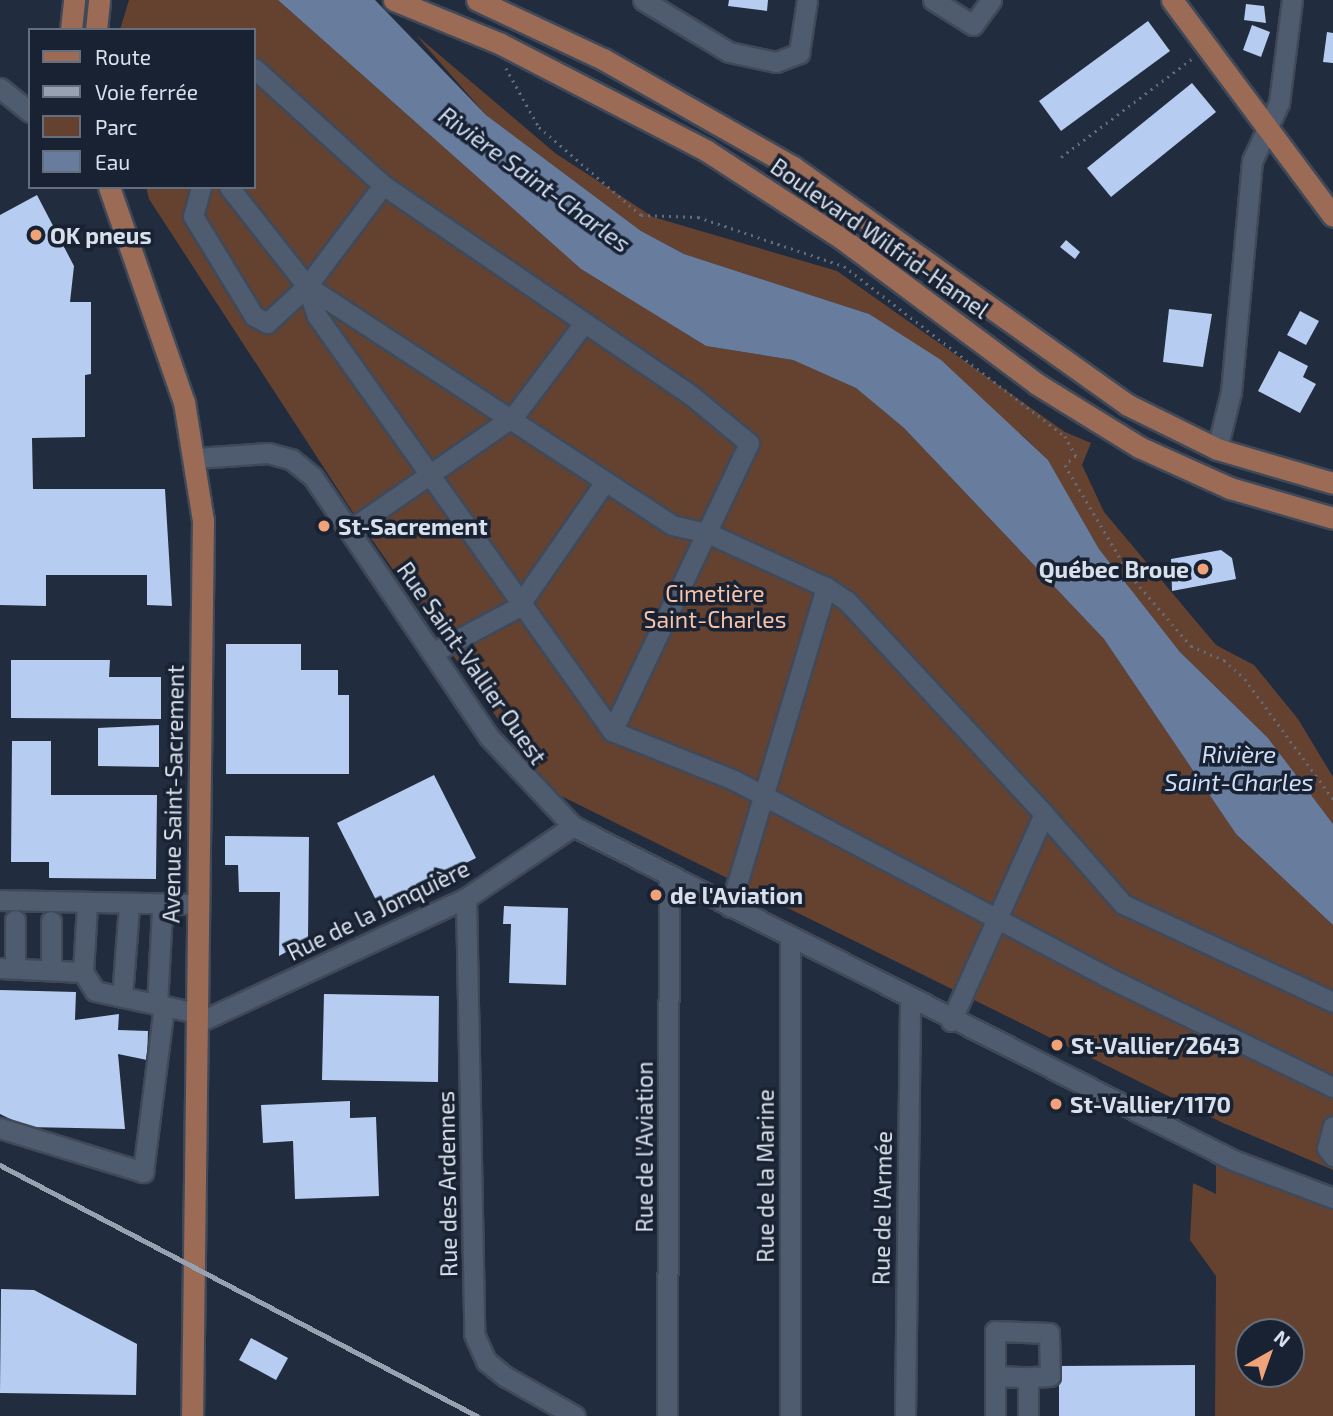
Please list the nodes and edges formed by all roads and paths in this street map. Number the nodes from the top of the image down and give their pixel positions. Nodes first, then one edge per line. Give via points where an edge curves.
1 (64, 0) edge
2 (394, 0) edge
3 (477, 0) edge
4 (642, 0) edge
5 (807, 0) edge
6 (933, 0) edge
7 (991, 0) edge
8 (1172, 0) edge
9 (1292, 0) edge
10 (671, 10) edge
11 (72, 17) edge
12 (1207, 47) junction
13 (507, 68) dead end
14 (256, 70) edge
15 (0, 88) edge
16 (28, 110) edge
17 (1266, 126) junction
18 (1062, 157) dead end
19 (383, 185) junction
20 (110, 189) edge
21 (200, 189) edge
22 (231, 189) edge
23 (1333, 216) edge
24 (307, 286) junction
25 (583, 324) junction
26 (514, 416) junction
27 (1217, 449) junction
28 (197, 458) junction
29 (430, 475) junction
30 (605, 482) junction
31 (1333, 483) edge
32 (1333, 518) edge
33 (349, 530) junction
34 (710, 534) junction
35 (825, 587) junction
36 (518, 607) junction
37 (432, 653) junction
38 (612, 731) junction
39 (765, 796) junction
40 (1333, 799) edge
41 (1044, 814) junction
42 (573, 826) junction
43 (669, 878) junction
44 (466, 898) junction
45 (0, 900) edge
46 (87, 904) junction
47 (198, 904) junction
48 (129, 906) junction
49 (730, 907) junction
50 (162, 908) junction
51 (996, 918) junction
52 (15, 920) dead end
53 (51, 921) dead end
54 (790, 936) junction
55 (7, 968) edge
56 (51, 970) junction
57 (83, 972) junction
58 (122, 997) junction
59 (910, 1001) junction
60 (1333, 1002) edge
61 (160, 1005) junction
62 (197, 1018) junction
63 (951, 1021) junction
64 (1333, 1087) edge
65 (1333, 1126) edge
66 (0, 1128) edge
67 (1333, 1156) edge
68 (1333, 1198) edge
69 (995, 1376) junction
70 (1028, 1377) junction
71 (192, 1416) edge
72 (576, 1416) edge
73 (667, 1416) edge
74 (790, 1416) edge
75 (905, 1416) edge
76 (995, 1416) edge
77 (1028, 1416) edge

1 - 11 main road
2 - 32 main road, Boulevard Wilfrid-Hamel via 499,43 707,151 844,240 1037,384 1139,447 1230,488
3 - 27 main road, Boulevard Wilfrid-Hamel via 721,123 854,207 1086,379
4 - 10 street
5 - 10 street via 799,53 776,62 729,52
6 - 7 street via 972,25
8 - 12 main road
9 - 17 street via 1279,103
12 - 17 main road
12 - 18 path
13 - 40 path via 540,127 641,215 698,217 844,266 1065,436 1076,456 1065,465 1131,576 1191,646 1224,660 1245,679
14 - 19 street
15 - 16 street
17 - 23 main road
17 - 27 street via 1252,161 1231,392
19 - 24 street
19 - 25 street
20 - 28 main road, Avenue Saint-Sacrement
21 - 24 street via 193,216 254,316 267,323
22 - 24 street
24 - 26 street
24 - 29 street via 317,316
25 - 26 street
25 - 34 street via 692,396 749,443
26 - 29 street
26 - 30 street
27 - 31 main road, Boulevard Wilfrid-Hamel
28 - 33 street, Rue Saint-Vallier Ouest via 268,453 292,459 313,477
28 - 47 main road, Avenue Saint-Sacrement via 203,521
29 - 33 street
29 - 36 street
30 - 34 street via 672,525
30 - 36 street
33 - 37 street, Rue Saint-Vallier Ouest
34 - 35 street
34 - 38 street
35 - 39 street
35 - 41 street via 847,601
36 - 37 street
36 - 38 street
37 - 42 street, Rue Saint-Vallier Ouest via 520,776
38 - 39 street
39 - 49 street
39 - 51 street
41 - 51 street
41 - 60 street via 1123,904
42 - 43 street, Rue Saint-Vallier Ouest
42 - 44 street, Rue de la Jonquière
43 - 49 street, Rue Saint-Vallier Ouest
43 - 73 street, Rue de l'Aviation
44 - 62 street, Rue de la Jonquière
44 - 72 street, Rue des Ardennes via 474,1334 486,1361
45 - 46 street
46 - 48 street
46 - 57 street
47 - 50 street
47 - 62 main road, Avenue Saint-Sacrement
48 - 50 street
48 - 58 street
49 - 54 street, Rue Saint-Vallier Ouest
50 - 61 street
51 - 63 street
51 - 64 street
52 - 55 street
53 - 56 street
54 - 59 street, Rue Saint-Vallier Ouest
54 - 74 street, Rue de la Marine
55 - 56 street
56 - 57 street
57 - 58 street via 96,991
58 - 61 street
59 - 63 street, Rue Saint-Vallier Ouest
59 - 75 street, Rue de l'Armée
61 - 62 street
61 - 66 street via 143,1172
62 - 71 main road, Avenue Saint-Sacrement
63 - 68 street, Rue Saint-Vallier Ouest via 1233,1160
65 - 67 street via 1326,1147
69 - 70 street
69 - 70 street via 995,1331 1049,1333 1049,1376
69 - 76 street
70 - 77 street

